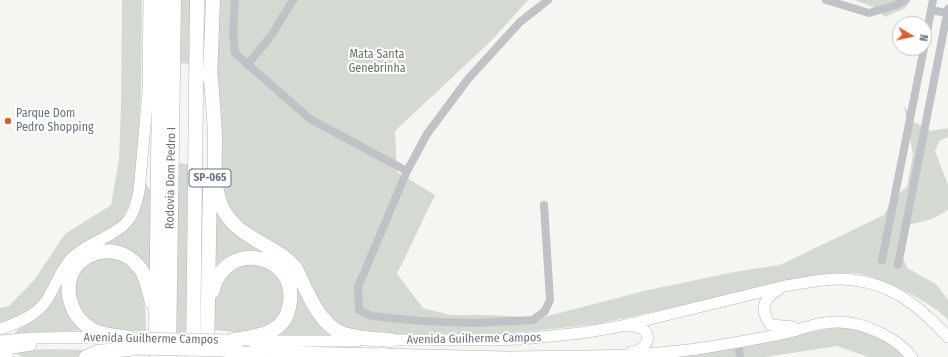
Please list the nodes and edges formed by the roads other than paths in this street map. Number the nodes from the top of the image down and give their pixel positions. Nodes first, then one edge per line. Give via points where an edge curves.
1 (149, 0) edge
2 (160, 0) edge
3 (174, 0) edge
4 (197, 0) edge
5 (213, 0) edge
6 (235, 0) edge
7 (293, 0) edge
8 (548, 0) edge
9 (826, 0) edge
10 (906, 0) edge
11 (933, 0) edge
12 (931, 10) junction
13 (948, 11) edge
14 (930, 16) edge
15 (922, 56) edge
16 (247, 65) junction
17 (210, 69) junction
18 (407, 172) junction
19 (544, 205) dead end
20 (882, 260) dead end
21 (898, 265) dead end
22 (786, 286) junction
23 (208, 318) junction
24 (617, 326) junction
25 (807, 326) junction
26 (0, 329) edge
27 (156, 332) junction
28 (948, 337) edge
29 (391, 340) junction
30 (0, 341) edge
31 (738, 342) junction
32 (132, 343) junction
33 (226, 345) junction
34 (0, 350) edge
35 (0, 355) edge
36 (383, 355) junction
37 (611, 356) junction
38 (6, 357) edge
39 (86, 357) edge
40 (157, 357) edge
41 (169, 357) edge
42 (193, 357) edge
43 (207, 357) edge
44 (262, 357) edge
45 (361, 357) edge
46 (507, 357) edge
47 (513, 357) edge
48 (740, 357) edge
49 (912, 357) edge

1 - 26 main road via 148,92 136,205 121,227 93,242 69,261 37,311
2 - 27 highway
3 - 41 highway, Rodovia Dom Pedro I / SP-065
4 - 42 highway, Rodovia Dom Pedro I / SP-065
5 - 17 highway, SP-065
6 - 16 street via 235,53
7 - 16 street via 271,36
8 - 18 street via 520,22 468,79 427,134
9 - 10 street via 869,13
11 - 12 street
12 - 13 street
12 - 14 street
13 - 21 street
15 - 20 street
16 - 18 street via 310,119
17 - 23 highway, SP-065
17 - 29 highway via 216,182 218,198 225,214 242,232 291,262 320,315 334,329 354,336
18 - 19 street via 358,287 359,310 372,316 474,323 533,320 544,311 550,300
22 - 24 main road, Avenida Guilherme Campos
22 - 25 main road via 765,301 763,311 767,320 772,325 783,327
22 - 28 main road, Avenida Guilherme Campos via 839,279 877,285 908,300
23 - 33 highway via 214,282 233,262 248,257 259,258 279,269 287,280 291,298 287,315 278,327 263,335
23 - 43 highway, SP-065
24 - 29 main road, Avenida Guilherme Campos via 581,333 521,339
24 - 37 main road via 641,327 648,338 645,346 636,352
25 - 31 main road, Avenida Guilherme Campos via 790,332
25 - 49 main road, Avenida Guilherme Campos via 841,322 862,326 880,333
27 - 32 highway via 150,295 140,269 130,258 115,252 100,252 87,256 72,271 69,281 68,294 73,309 82,322 93,330
27 - 40 highway
29 - 33 main road, Avenida Guilherme Campos
30 - 32 main road, Avenida Guilherme Campos via 40,338
31 - 37 main road, Avenida Guilherme Campos via 696,350
31 - 48 street
32 - 33 main road, Avenida Guilherme Campos, bridge
32 - 34 main road, Avenida Guilherme Campos via 25,345
32 - 39 highway
33 - 36 main road, Avenida Guilherme Campos
33 - 44 highway
35 - 38 highway
36 - 45 highway
36 - 46 main road, Avenida Guilherme Campos
37 - 47 main road, Avenida Guilherme Campos

